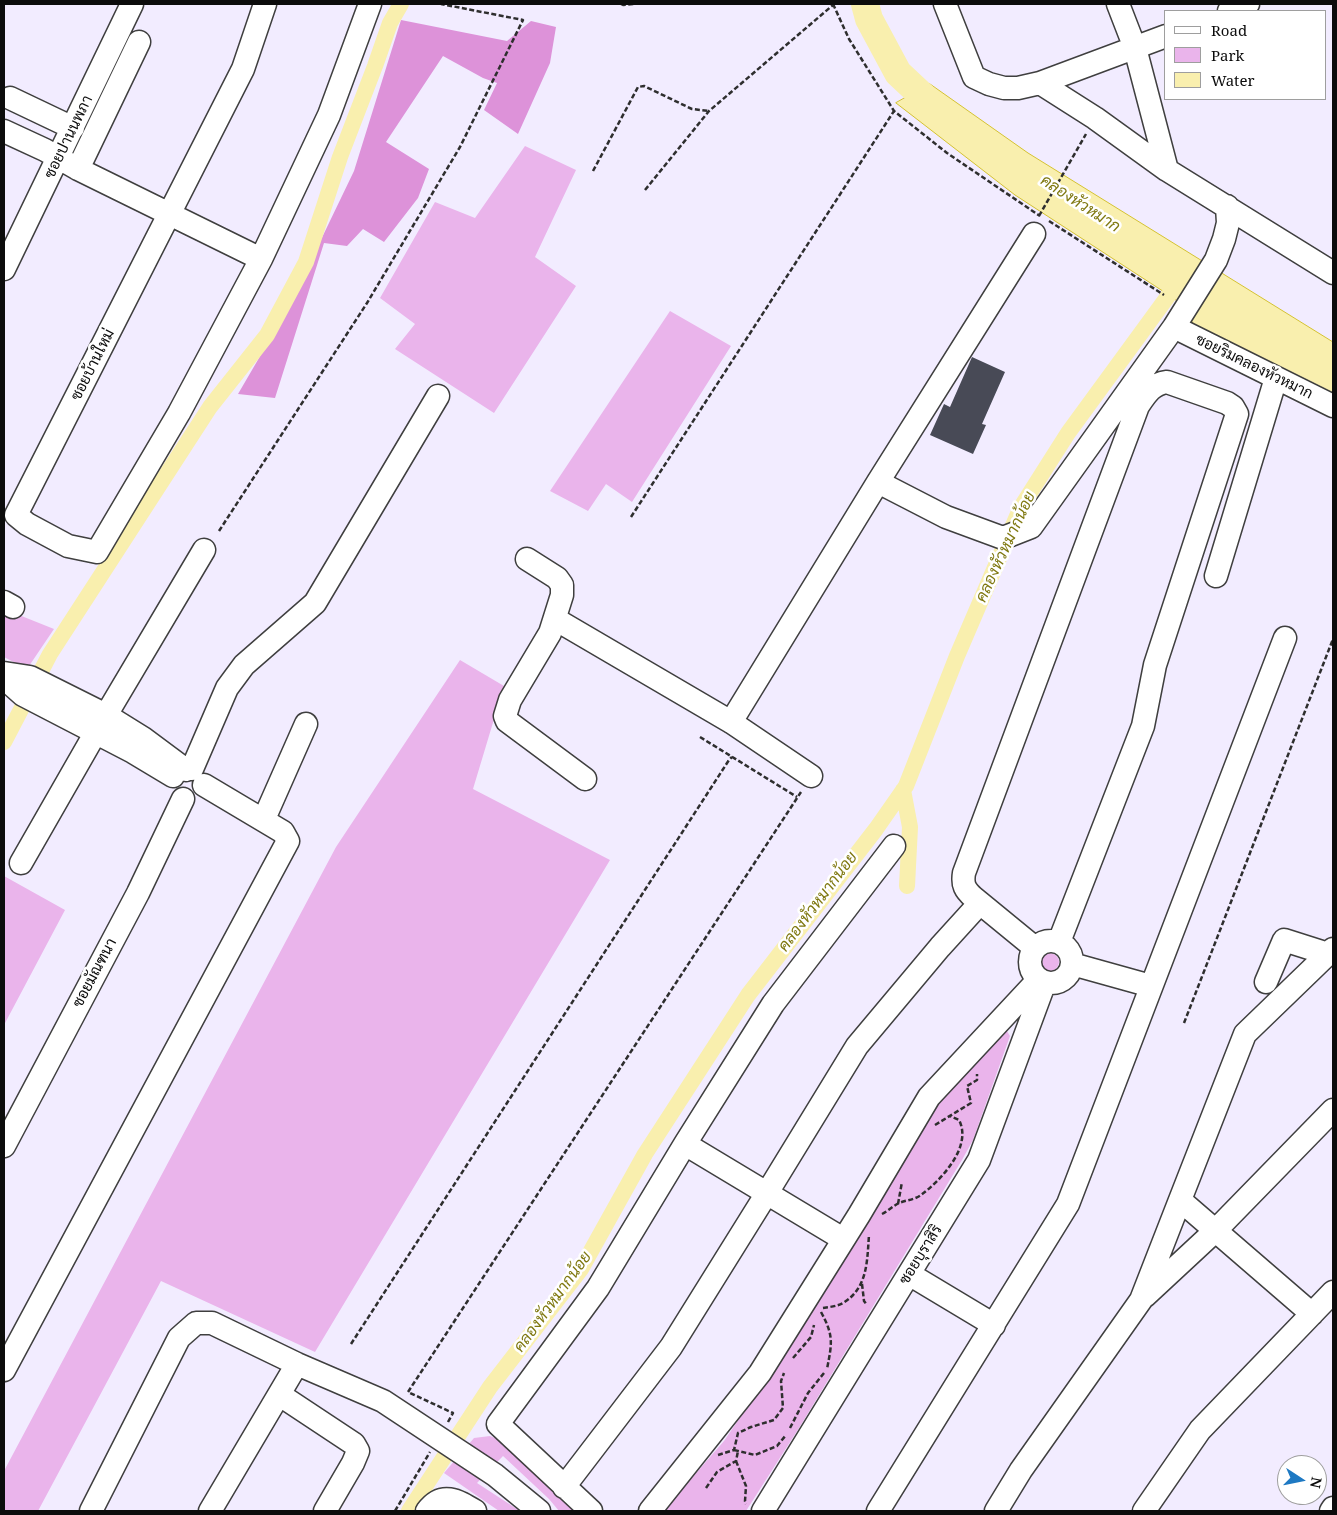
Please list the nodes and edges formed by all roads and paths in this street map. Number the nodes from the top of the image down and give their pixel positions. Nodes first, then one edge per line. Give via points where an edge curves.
1 (132, 4) edge
2 (265, 4) edge
3 (370, 4) edge
4 (441, 4) edge
5 (621, 4) edge
6 (634, 4) edge
7 (945, 4) edge
8 (961, 4) edge
9 (1118, 4) edge
10 (1248, 4) edge
11 (833, 5) edge
12 (1232, 10) edge
13 (1164, 37) edge
14 (139, 42) dead end
15 (1135, 48) junction
16 (989, 84) junction
17 (1040, 84) junction
18 (10, 98) dead end
19 (709, 111) junction
20 (894, 111) junction
21 (1095, 118) junction
22 (73, 128) junction
23 (4, 131) edge
24 (59, 159) junction
25 (78, 169) junction
26 (1167, 170) junction
27 (592, 171) dead end
28 (646, 190) dead end
29 (1227, 206) junction
30 (1041, 213) dead end
31 (170, 214) junction
32 (1034, 234) dead end
33 (261, 259) junction
34 (4, 269) edge
35 (1333, 273) edge
36 (1164, 295) dead end
37 (1177, 322) junction
38 (1276, 378) junction
39 (438, 396) dead end
40 (1333, 406) edge
41 (878, 482) junction
42 (631, 517) dead end
43 (219, 531) dead end
44 (204, 550) dead end
45 (528, 560) dead end
46 (1216, 576) dead end
47 (555, 619) junction
48 (1285, 638) dead end
49 (1333, 639) edge
50 (4, 673) edge
51 (4, 678) edge
52 (26, 686) junction
53 (731, 722) junction
54 (101, 723) junction
55 (306, 724) dead end
56 (700, 737) dead end
57 (732, 757) junction
58 (190, 775) junction
59 (811, 776) joint
60 (585, 779) dead end
61 (797, 798) junction
62 (264, 820) junction
63 (894, 846) dead end
64 (22, 863) dead end
65 (980, 903) junction
66 (1059, 942) junction
67 (1035, 948) junction
68 (1330, 952) edge
69 (1072, 964) junction
70 (1042, 981) junction
71 (1266, 982) dead end
72 (1151, 986) junction
73 (1184, 1024) dead end
74 (976, 1067) dead end
75 (1333, 1110) edge
76 (950, 1116) junction
77 (930, 1127) dead end
78 (686, 1144) junction
79 (4, 1146) edge
80 (905, 1175) dead end
81 (767, 1193) junction
82 (1180, 1200) junction
83 (898, 1204) junction
84 (879, 1217) dead end
85 (870, 1228) dead end
86 (1215, 1231) junction
87 (843, 1239) junction
88 (909, 1274) junction
89 (1333, 1292) edge
90 (1140, 1300) junction
91 (820, 1311) junction
92 (1312, 1314) junction
93 (816, 1316) dead end
94 (814, 1323) dead end
95 (994, 1325) junction
96 (351, 1344) dead end
97 (790, 1362) dead end
98 (297, 1364) junction
99 (4, 1370) edge
100 (785, 1370) dead end
101 (280, 1395) junction
102 (433, 1428) junction
103 (702, 1445) junction
104 (734, 1450) junction
105 (738, 1451) junction
106 (430, 1452) dead end
107 (736, 1461) junction
108 (564, 1487) junction
109 (706, 1488) dead end
110 (755, 1509) edge
111 (1003, 1509) edge
112 (91, 1511) edge
113 (210, 1511) edge
114 (325, 1511) edge
115 (395, 1511) edge
116 (426, 1511) edge
117 (475, 1511) edge
118 (539, 1511) edge
119 (590, 1511) edge
120 (650, 1511) edge
121 (878, 1511) edge
122 (1144, 1511) edge

1 - 22 street, ซอยปานนพภา
2 - 31 street, ซอยบ้านใหม่ via 243,69
3 - 33 street via 329,115
4 - 43 path via 523,20 460,147 367,303
5 - 6 path
7 - 16 street via 974,77
8 - 16 street via 986,67
9 - 15 street
10 - 12 street
11 - 19 path
11 - 20 path via 848,39
13 - 15 street
14 - 25 street
15 - 17 street
15 - 26 street
16 - 17 street via 1004,88
17 - 21 street
18 - 22 street
19 - 27 path via 692,109 644,86 638,87
19 - 28 path
20 - 36 path via 947,153
20 - 42 path
21 - 26 street
21 - 30 path
22 - 24 street, ซอยปานนพภา
23 - 24 street
24 - 25 street
24 - 34 street, ซอยปานนพภา
25 - 31 street
26 - 29 street
29 - 35 street
29 - 37 street via 1228,223 1216,260
31 - 33 street
31 - 33 street, ซอยบ้านใหม่ via 16,515 68,546 97,552 179,413
32 - 41 street
37 - 38 street, ซอยริมคลองหัวหมาก
37 - 41 street via 1031,527 1003,538 946,517
38 - 40 street, ซอยริมคลองหัวหมาก
38 - 46 street
39 - 58 street via 314,603 244,665 227,688
41 - 53 street
44 - 54 street
45 - 47 street via 557,578 562,585
47 - 53 street
47 - 60 street via 550,634 510,700 505,716 507,721
48 - 72 street
49 - 73 path
50 - 52 street
51 - 52 street
52 - 54 street
53 - 59 street
54 - 58 street
54 - 64 street
55 - 62 street
56 - 57 path
57 - 61 path
57 - 96 path
58 - 62 street
58 - 79 street, ซอยมัณฑนา via 201,794 192,800 183,799 138,893
59 - 61 path
61 - 102 path via 408,1392 453,1413
62 - 99 street via 283,832 288,841 284,850
63 - 78 street via 773,1004
65 - 66 street via 962,882 968,861 1138,406 1154,386 1167,382 1227,403 1236,414 1155,665 1143,726
65 - 67 street
65 - 81 street via 857,1046
66 - 67 street via 1046,941
66 - 69 street via 1069,950
67 - 70 street via 1030,967
68 - 71 street via 1284,940
68 - 82 street via 1244,1034
69 - 70 street via 1066,977 1053,983
69 - 72 street
70 - 87 street via 930,1096
70 - 88 street, ซอยบุราสิริ via 979,1160
72 - 95 street via 1068,1204
74 - 76 path via 977,1080 967,1086 971,1103
75 - 86 street
76 - 77 path
76 - 83 path via 961,1124 957,1155 943,1176 919,1197
78 - 81 street
78 - 108 street via 598,1288 498,1424
80 - 83 path
81 - 87 street
81 - 108 street via 671,1347
82 - 86 street
82 - 90 street
83 - 84 path
85 - 91 path via 864,1279 856,1292 842,1304
86 - 90 street
86 - 92 street
87 - 103 street via 760,1373
88 - 95 street
88 - 110 street, ซอยบุราสิริ
89 - 92 street
90 - 111 street via 1021,1470
91 - 93 path
91 - 105 path via 830,1328 832,1344 827,1369 808,1393 787,1434 777,1446 755,1455
92 - 122 street via 1200,1430
94 - 97 path via 811,1337
95 - 121 street
98 - 101 street
98 - 102 street via 383,1401
98 - 112 street via 212,1323 196,1322 179,1338
100 - 104 path via 783,1408 774,1420 738,1433
101 - 113 street
101 - 114 street via 354,1444 358,1451
102 - 118 street
103 - 104 path via 717,1455
103 - 120 street
104 - 105 path
105 - 107 path
106 - 115 path
107 - 109 path via 717,1472
107 - 110 path via 746,1486 745,1501
108 - 119 street
116 - 117 street via 432,1504 445,1499 458,1500

